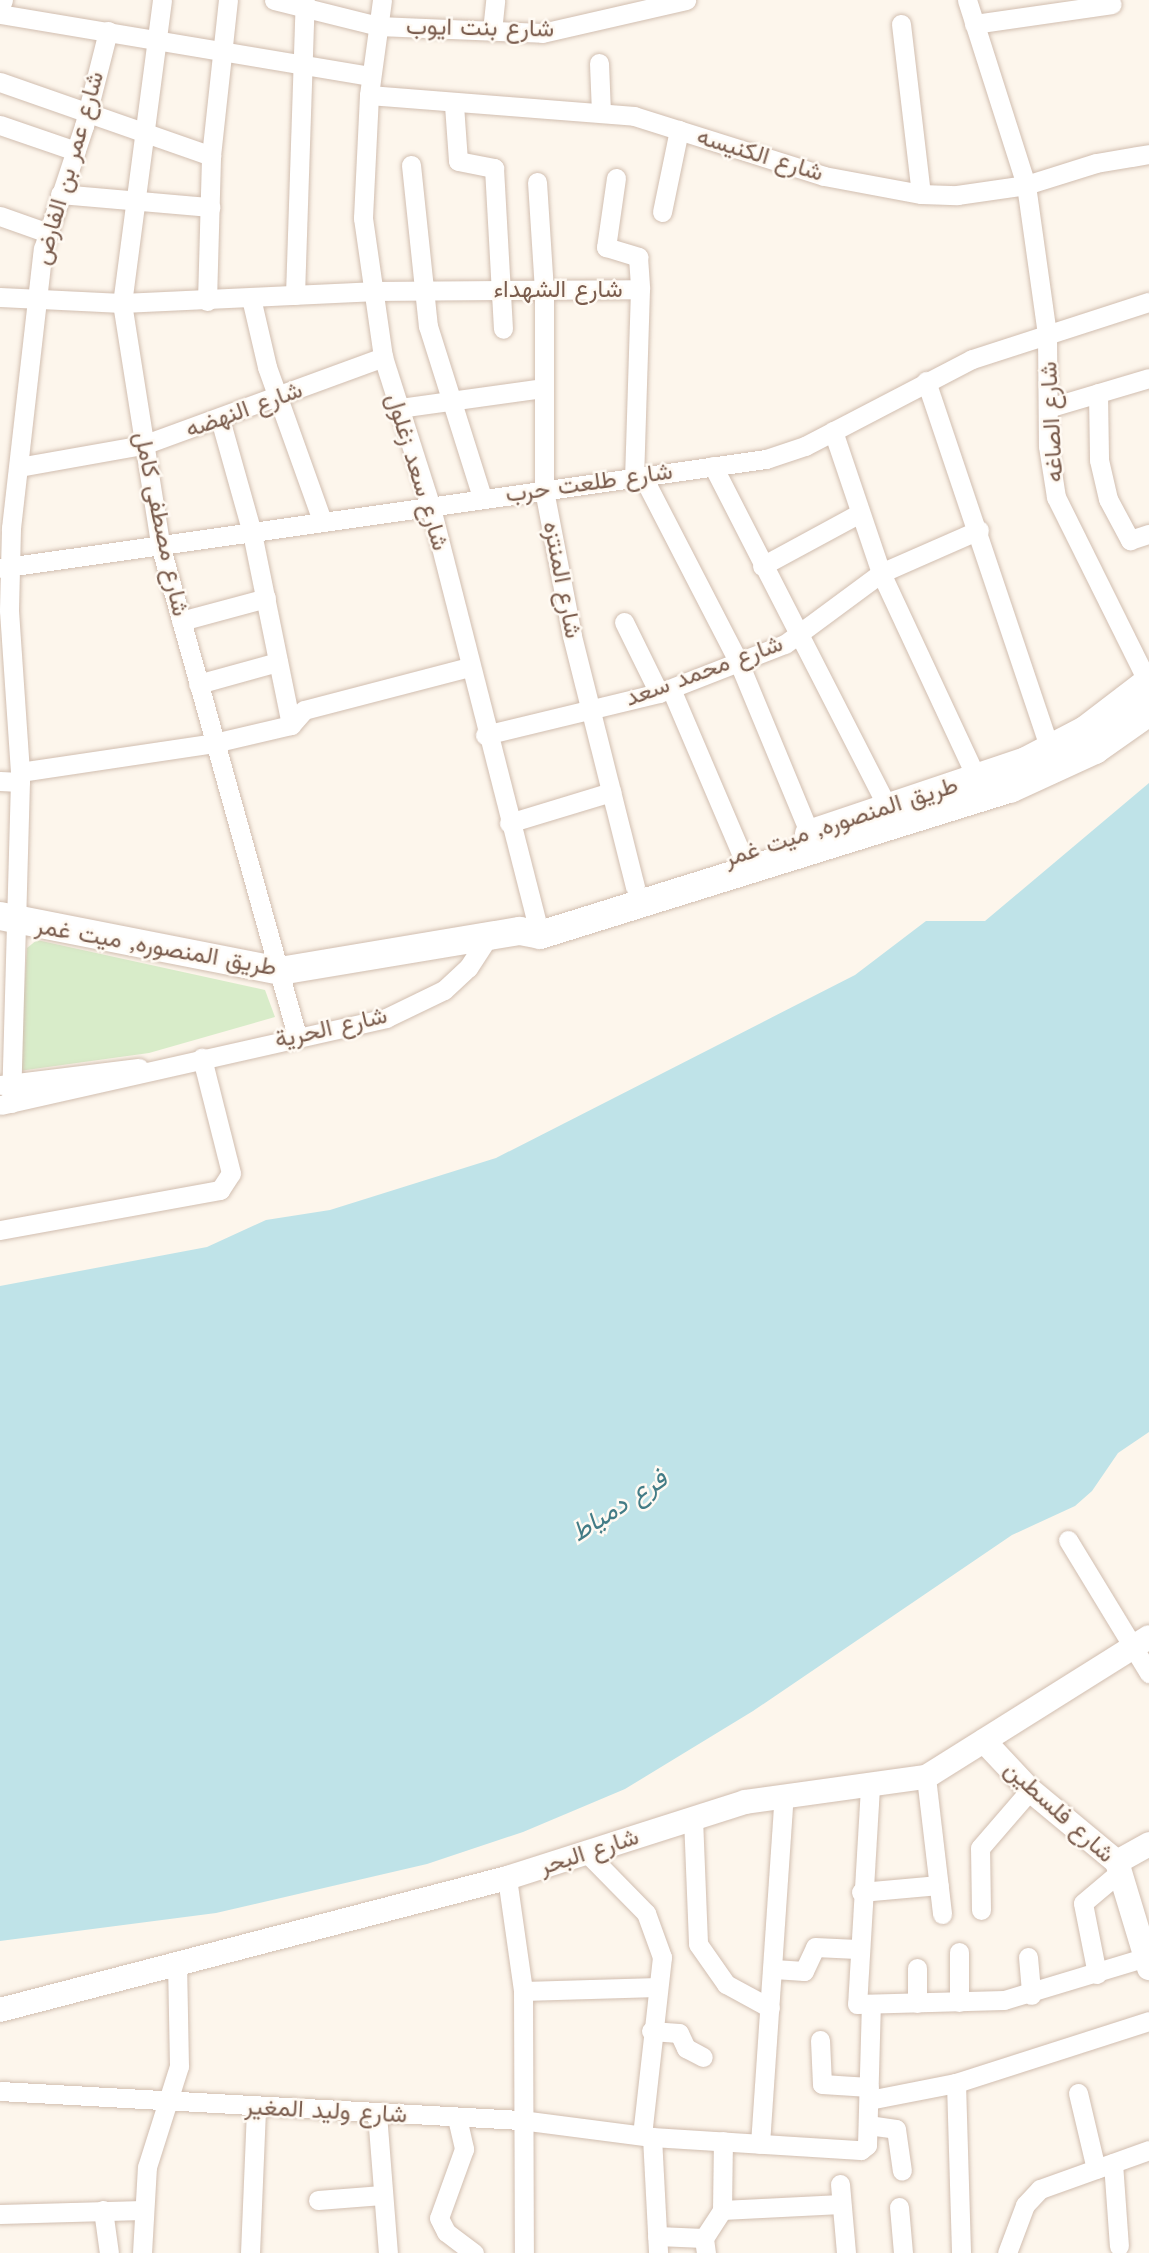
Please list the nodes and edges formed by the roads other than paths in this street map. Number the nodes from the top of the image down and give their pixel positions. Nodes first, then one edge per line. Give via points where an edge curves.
1 (162, 0) edge
2 (228, 0) edge
3 (274, 0) edge
4 (382, 0) edge
5 (495, 0) edge
6 (686, 0) edge
7 (967, 0) edge
8 (304, 4) edge
9 (649, 4) edge
10 (1112, 4) dead end
11 (611, 8) edge
12 (0, 14) edge
13 (901, 24) dead end
14 (974, 24) junction
15 (378, 26) junction
16 (108, 31) junction
17 (492, 31) junction
18 (157, 40) junction
19 (221, 50) junction
20 (301, 61) junction
21 (599, 63) dead end
22 (0, 82) edge
23 (370, 85) junction
24 (454, 105) junction
25 (88, 112) junction
26 (601, 112) junction
27 (0, 125) edge
28 (679, 130) junction
29 (144, 132) junction
30 (76, 151) junction
31 (1149, 155) edge
32 (211, 156) junction
33 (411, 165) dead end
34 (616, 178) dead end
35 (537, 182) dead end
36 (1026, 185) junction
37 (60, 194) junction
38 (921, 194) junction
39 (134, 203) junction
40 (210, 207) junction
41 (663, 212) dead end
42 (0, 216) edge
43 (48, 233) junction
44 (639, 289) junction
45 (423, 290) junction
46 (502, 290) junction
47 (544, 290) junction
48 (372, 291) junction
49 (295, 295) junction
50 (0, 297) edge
51 (251, 298) junction
52 (36, 301) junction
53 (207, 301) junction
54 (1149, 302) edge
55 (122, 303) junction
56 (503, 328) dead end
57 (1047, 335) junction
58 (383, 357) junction
59 (1149, 378) edge
60 (926, 381) junction
61 (544, 388) junction
62 (1098, 393) junction
63 (278, 397) junction
64 (450, 401) junction
65 (399, 408) junction
66 (1048, 408) junction
67 (220, 419) junction
68 (833, 431) junction
69 (143, 445) junction
70 (713, 466) junction
71 (19, 467) junction
72 (639, 478) junction
73 (544, 490) junction
74 (482, 498) junction
75 (7, 501) edge
76 (430, 504) junction
77 (860, 513) junction
78 (322, 521) junction
79 (979, 530) junction
80 (252, 533) junction
81 (1149, 534) edge
82 (161, 548) junction
83 (762, 566) junction
84 (4, 567) edge
85 (881, 573) junction
86 (265, 598) junction
87 (181, 621) junction
88 (624, 621) dead end
89 (800, 635) junction
90 (278, 662) junction
91 (739, 663) junction
92 (469, 667) junction
93 (1149, 682) edge
94 (198, 684) junction
95 (665, 691) junction
96 (591, 709) junction
97 (1149, 712) edge
98 (291, 725) junction
99 (485, 735) junction
100 (214, 743) junction
101 (1050, 749) junction
102 (13, 778) edge
103 (976, 779) junction
104 (611, 792) junction
105 (893, 818) junction
106 (509, 823) junction
107 (810, 834) junction
108 (745, 863) junction
109 (635, 887) junction
110 (9, 919) edge
111 (532, 928) junction
112 (488, 937) junction
113 (281, 971) junction
114 (297, 1036) junction
115 (202, 1058) junction
116 (5, 1094) edge
117 (0, 1230) edge
118 (1068, 1540) dead end
119 (1141, 1642) edge
120 (1149, 1673) edge
121 (984, 1741) junction
122 (926, 1777) junction
123 (870, 1787) junction
124 (1030, 1790) junction
125 (784, 1796) junction
126 (693, 1818) junction
127 (1149, 1844) edge
128 (586, 1852) junction
129 (1119, 1867) junction
130 (507, 1878) junction
131 (939, 1885) junction
132 (861, 1892) junction
133 (981, 1910) dead end
134 (942, 1914) dead end
135 (857, 1949) junction
136 (959, 1952) dead end
137 (1028, 1957) dead end
138 (1148, 1963) edge
139 (177, 1966) junction
140 (917, 1968) dead end
141 (774, 1969) junction
142 (1097, 1974) junction
143 (658, 1987) junction
144 (523, 1991) junction
145 (1031, 1994) junction
146 (960, 2002) junction
147 (917, 2003) junction
148 (867, 2004) junction
149 (770, 2008) junction
150 (0, 2010) edge
151 (1149, 2021) edge
152 (651, 2031) junction
153 (820, 2040) dead end
154 (703, 2057) dead end
155 (956, 2082) junction
156 (0, 2091) edge
157 (869, 2093) junction
158 (1078, 2093) dead end
159 (172, 2102) junction
160 (256, 2108) junction
161 (377, 2114) junction
162 (457, 2118) junction
163 (521, 2120) junction
164 (868, 2125) junction
165 (647, 2136) junction
166 (723, 2141) junction
167 (760, 2144) junction
168 (1149, 2150) edge
169 (1105, 2166) junction
170 (902, 2171) dead end
171 (840, 2184) dead end
172 (382, 2195) junction
173 (318, 2200) dead end
174 (841, 2204) junction
175 (899, 2207) dead end
176 (103, 2210) junction
177 (143, 2210) junction
178 (722, 2210) junction
179 (0, 2214) edge
180 (657, 2244) edge
181 (705, 2245) edge
182 (1119, 2246) dead end
183 (108, 2253) edge
184 (142, 2253) edge
185 (250, 2253) edge
186 (388, 2253) edge
187 (474, 2253) edge
188 (524, 2253) edge
189 (846, 2253) edge
190 (903, 2253) edge
191 (961, 2253) edge
192 (1007, 2253) edge

1 - 18 street, شارع مصطفى كامل
2 - 19 street
3 - 8 street, شارع بنت ايوب
4 - 15 street, شارع سعد زغلول
5 - 17 street
6 - 9 street, شارع بنت ايوب
7 - 14 street, شارع الصاغه
8 - 15 street, شارع بنت ايوب
8 - 20 street
9 - 11 street, شارع بنت ايوب
10 - 14 street
11 - 17 street, شارع بنت ايوب via 542,33
12 - 16 street, شارع الكنيسه
13 - 38 street
14 - 36 street, شارع الصاغه
15 - 17 street, شارع بنت ايوب
15 - 23 street, شارع سعد زغلول
16 - 18 street, شارع الكنيسه
16 - 25 street, شارع عمر بن الفارض
18 - 19 street, شارع الكنيسه
18 - 29 street, شارع مصطفى كامل
19 - 20 street, شارع الكنيسه
19 - 32 street
20 - 23 street, شارع الكنيسه
20 - 49 street
21 - 26 street
22 - 25 street
23 - 24 street, شارع الكنيسه
23 - 48 street, شارع سعد زغلول via 363,218
24 - 26 street, شارع الكنيسه
24 - 46 street via 458,161 494,168
25 - 29 street
25 - 30 street, شارع عمر بن الفارض
26 - 28 street, شارع الكنيسه
27 - 30 street
28 - 38 street, شارع الكنيسه via 824,176
28 - 41 street
29 - 32 street
29 - 39 street, شارع مصطفى كامل
30 - 37 street, شارع عمر بن الفارض
31 - 36 street, شارع الكنيسه via 1096,163
32 - 40 street
33 - 45 street
34 - 44 street via 606,247 638,257
35 - 47 street, شارع المنتزه
36 - 38 street, شارع الكنيسه
36 - 57 street, شارع الصاغه
37 - 39 street
37 - 43 street, شارع عمر بن الفارض
39 - 40 street
39 - 55 street, شارع مصطفى كامل
40 - 53 street
42 - 43 street
43 - 52 street, شارع عمر بن الفارض
44 - 47 street, شارع الشهداء
44 - 72 street, شارع الشهداء
45 - 46 street, شارع الشهداء
45 - 48 street, شارع الشهداء
45 - 64 street
46 - 47 street, شارع الشهداء
46 - 56 street
47 - 61 street, شارع المنتزه
48 - 49 street, شارع الشهداء
48 - 58 street, شارع سعد زغلول
49 - 51 street, شارع الشهداء
50 - 52 street, شارع الشهداء
51 - 53 street, شارع الشهداء
51 - 63 street
52 - 55 street, شارع الشهداء
52 - 71 street, شارع عمر بن الفارض
53 - 55 street, شارع الشهداء
54 - 57 street, شارع طلعت حرب
55 - 69 street, شارع مصطفى كامل
57 - 60 street, شارع طلعت حرب
57 - 66 street, شارع الصاغه
58 - 63 street, شارع النهضه
58 - 65 street, شارع سعد زغلول
59 - 62 street
60 - 68 street, شارع طلعت حرب
60 - 79 street
61 - 64 street
61 - 73 street, شارع المنتزه
62 - 66 street
62 - 81 street via 1099,460 1108,499 1130,540
63 - 67 street, شارع النهضه
63 - 78 street
64 - 65 street
64 - 74 street
65 - 76 street, شارع سعد زغلول
66 - 93 street, شارع الصاغه via 1056,497
67 - 69 street, شارع النهضه
67 - 80 street
68 - 70 street, شارع طلعت حرب via 786,455
68 - 77 street
69 - 71 street, شارع النهضه
69 - 82 street, شارع مصطفى كامل
70 - 72 street, شارع طلعت حرب
70 - 83 street
71 - 75 street, شارع عمر بن الفارض
72 - 73 street, شارع طلعت حرب
72 - 91 street
73 - 74 street, شارع طلعت حرب
73 - 96 street, شارع المنتزه
74 - 76 street, شارع طلعت حرب
75 - 84 street, شارع عمر بن الفارض
76 - 78 street, شارع طلعت حرب
76 - 92 street, شارع سعد زغلول
77 - 83 street
77 - 85 street
78 - 80 street, شارع طلعت حرب
79 - 85 street, شارع محمد سعد
79 - 101 street
80 - 82 street, شارع طلعت حرب
80 - 86 street
82 - 84 street, شارع طلعت حرب
82 - 87 street, شارع مصطفى كامل
83 - 89 street
84 - 102 street, شارع عمر بن الفارض
85 - 89 street, شارع محمد سعد
85 - 103 street
86 - 87 street
86 - 90 street
87 - 94 street, شارع مصطفى كامل
88 - 95 street
89 - 91 street, شارع محمد سعد
89 - 105 street
90 - 94 street
90 - 98 street
91 - 95 street, شارع محمد سعد
91 - 107 street
92 - 98 street via 304,710
92 - 99 street, شارع سعد زغلول
93 - 101 main road, طريق المنصوره, ميت غمر
94 - 100 street, شارع مصطفى كامل
95 - 96 street, شارع محمد سعد
95 - 108 street
96 - 99 street, شارع محمد سعد
96 - 104 street, شارع المنتزه
97 - 105 main road, طريق المنصوره, ميت غمر via 1047,774
98 - 100 street
99 - 106 street, شارع سعد زغلول
100 - 102 street
100 - 113 street, شارع مصطفى كامل
101 - 103 main road, طريق المنصوره, ميت غمر
102 - 110 street, شارع عمر بن الفارض
103 - 105 main road, طريق المنصوره, ميت غمر
104 - 106 street
104 - 109 street, شارع المنتزه
105 - 107 main road, طريق المنصوره, ميت غمر
105 - 108 main road, طريق المنصوره, ميت غمر
106 - 111 street, شارع سعد زغلول
107 - 108 main road, طريق المنصوره, ميت غمر
108 - 109 main road, طريق المنصوره, ميت غمر
108 - 111 main road, طريق المنصوره, ميت غمر
109 - 111 main road, طريق المنصوره, ميت غمر
110 - 113 main road, طريق المنصوره, ميت غمر
110 - 116 street, شارع عمر بن الفارض
111 - 112 main road, طريق المنصوره, ميت غمر
112 - 113 main road, طريق المنصوره, ميت غمر
112 - 114 street, شارع الحرية via 468,968 416,1007
113 - 114 street, شارع مصطفى كامل
114 - 115 street, شارع الحرية
115 - 116 street, شارع الحرية via 147,1070 119,1068
115 - 117 street via 231,1172 220,1190
118 - 119 street
119 - 120 street
119 - 121 street, شارع البحر
121 - 122 street, شارع البحر
121 - 124 street, شارع فلسطين
122 - 123 street, شارع البحر
122 - 131 street
123 - 125 street, شارع البحر
123 - 132 street
124 - 129 street, شارع فلسطين
124 - 133 street via 980,1848
125 - 126 street, شارع البحر
125 - 141 street
126 - 128 street, شارع البحر
126 - 149 street via 698,1944 726,1984
127 - 129 street
128 - 130 street, شارع البحر
128 - 143 street via 646,1913 657,1933 662,1957
129 - 138 street, شارع فلسطين
129 - 142 street via 1083,1903
130 - 139 street, شارع البحر
130 - 144 street
131 - 132 street
131 - 134 street
132 - 135 street
135 - 141 street via 815,1947 806,1976
135 - 148 street via 853,1996
136 - 146 street
137 - 145 street
138 - 142 street
139 - 150 street, شارع البحر
139 - 159 street via 179,2066
140 - 147 street
141 - 149 street
142 - 145 street
143 - 144 street
143 - 152 street
144 - 163 street
145 - 146 street
146 - 147 street
147 - 148 street
148 - 157 street
149 - 167 street
151 - 155 street
152 - 154 street via 679,2033 686,2048
152 - 165 street
153 - 157 street via 821,2084
155 - 157 street
155 - 191 street
156 - 159 street, شارع وليد المغير
157 - 164 street
158 - 169 street
159 - 160 street, شارع وليد المغير
159 - 177 street via 147,2167
160 - 161 street, شارع وليد المغير
160 - 185 street
161 - 162 street, شارع وليد المغير
161 - 172 street
162 - 163 street, شارع وليد المغير
162 - 187 street via 464,2149 439,2218 446,2232
163 - 165 street, شارع وليد المغير
163 - 188 street
164 - 167 street, شارع وليد المغير via 867,2145 861,2150
164 - 170 street via 896,2129
165 - 166 street, شارع وليد المغير
165 - 180 street
166 - 167 street, شارع وليد المغير
166 - 178 street
168 - 169 street
169 - 182 street
169 - 192 street via 1034,2194
171 - 174 street
172 - 173 street
172 - 186 street
174 - 178 street
174 - 189 street
175 - 190 street
176 - 177 street
176 - 179 street
176 - 183 street
177 - 184 street
178 - 181 street
180 - 181 street

